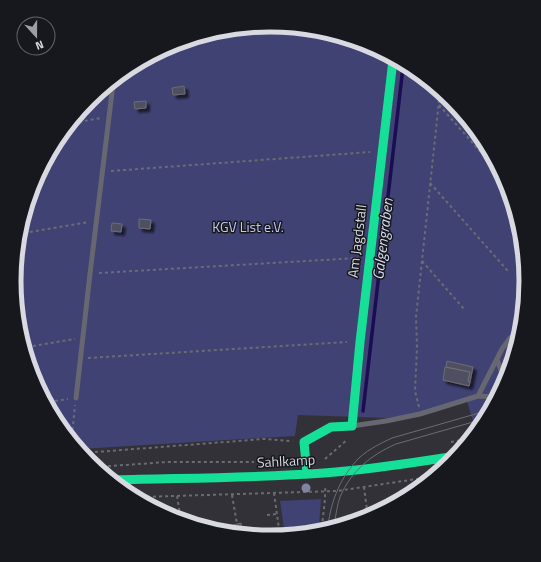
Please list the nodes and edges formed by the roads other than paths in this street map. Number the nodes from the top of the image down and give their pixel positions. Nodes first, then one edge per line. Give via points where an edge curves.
1 (393, 64) edge
2 (112, 88) edge
3 (513, 336) edge
4 (497, 359) junction
5 (502, 374) edge
6 (478, 396) junction
7 (491, 397) edge
8 (76, 398) road end
9 (352, 426) junction
10 (447, 457) edge
11 (306, 474) junction
12 (120, 480) edge

1 - 9 street, Am Jagdstall
2 - 8 lane
3 - 4 lane
4 - 5 lane
4 - 6 lane
6 - 7 lane
6 - 9 lane via 420,414
9 - 11 street via 330,427 304,442
10 - 11 street, Sahlkamp
11 - 12 street, Sahlkamp

